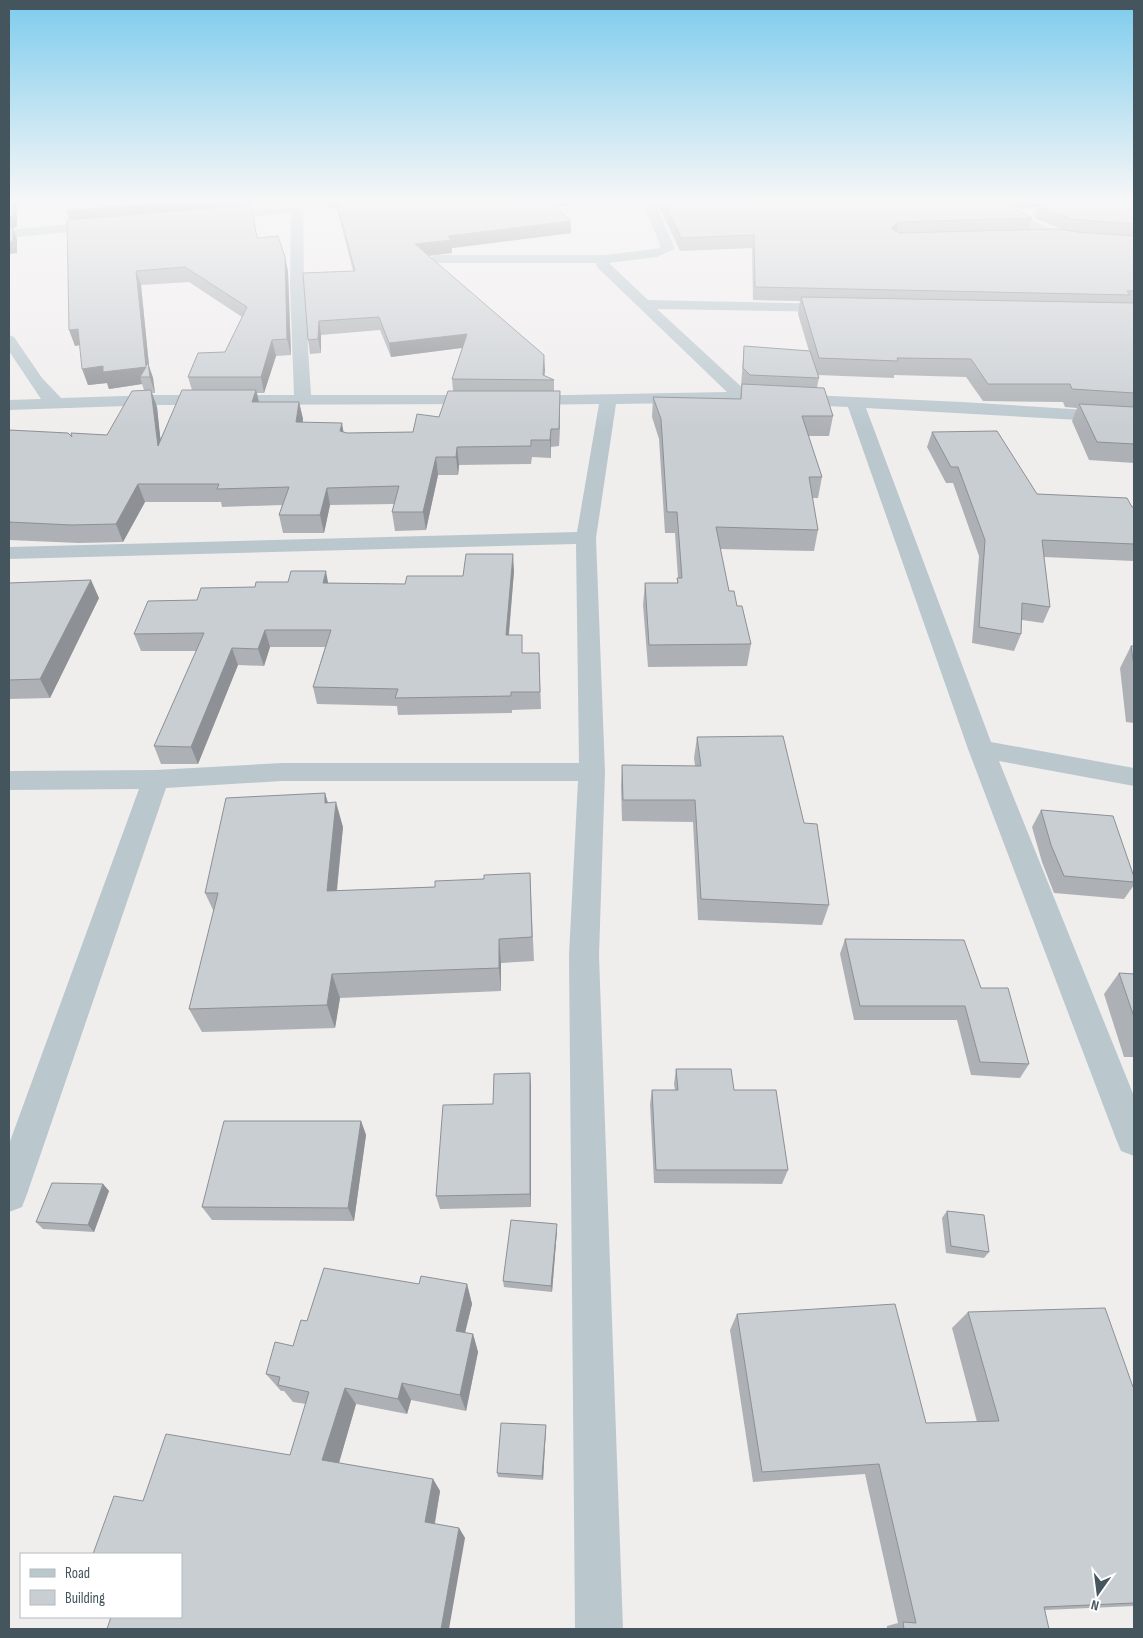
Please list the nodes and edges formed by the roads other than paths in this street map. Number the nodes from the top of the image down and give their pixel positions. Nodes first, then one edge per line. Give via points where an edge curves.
1 (297, 276) edge
2 (616, 276) edge
3 (647, 304) junction
4 (850, 308) edge
5 (9, 340) edge
6 (742, 397) junction
7 (303, 399) junction
8 (608, 400) junction
9 (54, 402) junction
10 (855, 402) junction
11 (9, 405) edge
12 (1134, 418) edge
13 (586, 538) junction
14 (9, 552) edge
15 (981, 749) junction
16 (592, 772) junction
17 (1134, 777) edge
18 (156, 779) junction
19 (9, 780) edge
20 (1134, 1139) edge
21 (9, 1194) edge
22 (599, 1629) edge

1 - 7 street
2 - 3 street
3 - 4 street
3 - 6 street
5 - 9 street via 42,392
6 - 8 street
6 - 10 street
7 - 8 street
7 - 9 street
8 - 13 street
9 - 11 street
10 - 12 street
10 - 15 street
13 - 14 street via 123,552
13 - 16 street
15 - 17 street
15 - 20 street
16 - 18 street via 282,772
16 - 22 street via 584,955
18 - 19 street
18 - 21 street

